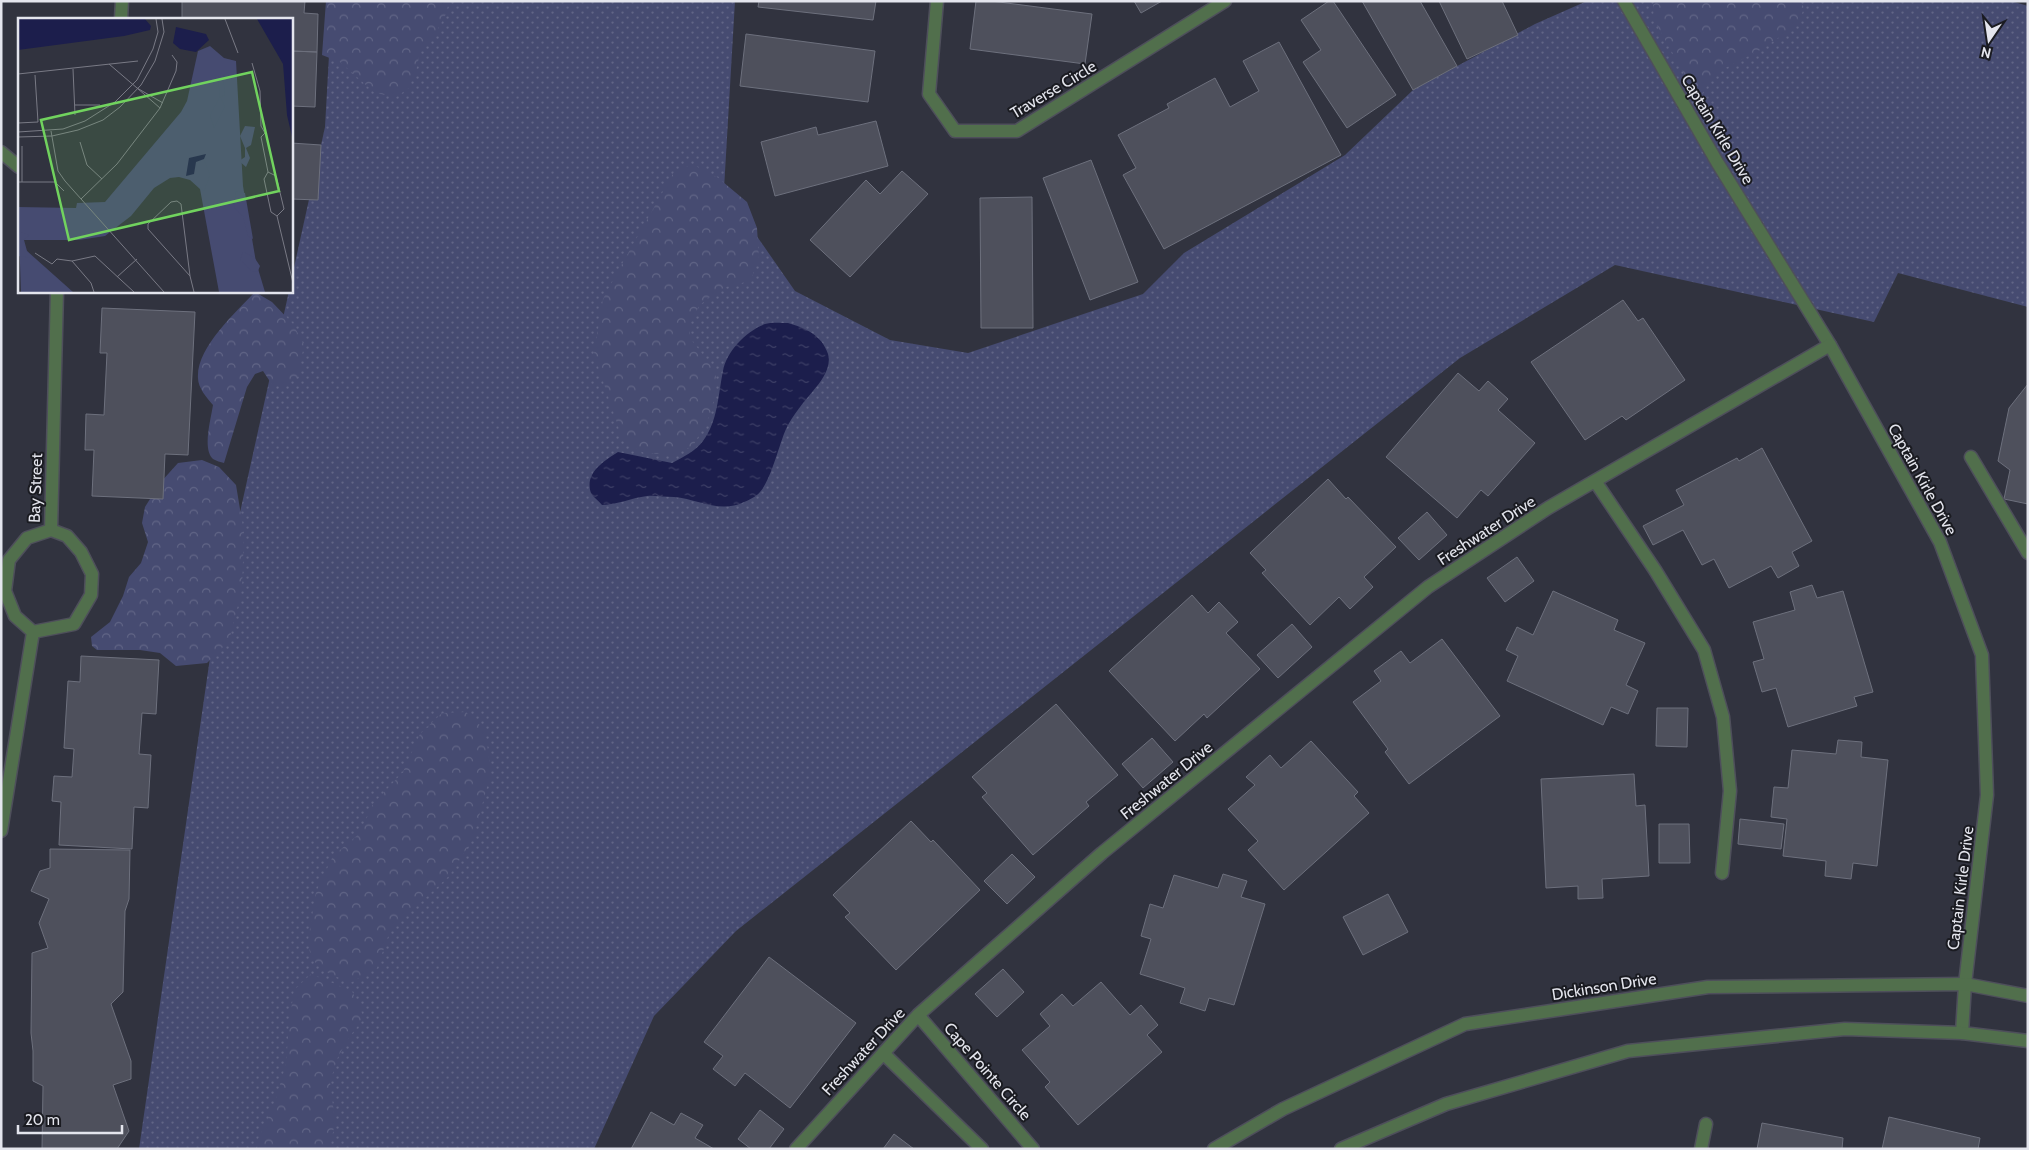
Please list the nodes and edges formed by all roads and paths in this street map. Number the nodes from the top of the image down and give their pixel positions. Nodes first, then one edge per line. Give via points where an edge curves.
1 (122, 1) edge
2 (937, 1) edge
3 (1225, 1) edge
4 (1624, 1) edge
5 (121, 18) edge
6 (1, 152) edge
7 (18, 166) edge
8 (58, 292) edge
9 (1830, 345) junction
10 (1971, 457) dead end
11 (1595, 481) junction
12 (51, 530) junction
13 (2028, 553) edge
14 (33, 632) junction
15 (1, 831) edge
16 (1722, 873) dead end
17 (1965, 984) junction
18 (2028, 996) edge
19 (918, 1015) junction
20 (1962, 1033) junction
21 (2028, 1041) edge
22 (883, 1053) junction
23 (1706, 1124) dead end
24 (796, 1149) edge
25 (982, 1149) edge
26 (1033, 1149) edge
27 (1214, 1149) edge
28 (1341, 1149) edge
29 (1702, 1149) edge

1 - 5 street
2 - 3 street, Traverse Circle via 928,94 955,131 1017,132
4 - 9 street, Captain Kirle Drive via 1717,162
6 - 7 street
8 - 12 street, Bay Street
9 - 11 street, Freshwater Drive
9 - 17 street, Captain Kirle Drive via 1940,542 1982,654 1988,795
10 - 13 street
11 - 16 street via 1656,570 1704,650 1723,717 1730,791
11 - 19 street, Freshwater Drive via 1428,587 1102,853
12 - 14 street, Bay Street via 27,538 9,560 5,592 16,616
12 - 14 street via 67,536 81,552 92,574 91,595 74,624
14 - 15 street
17 - 18 street, Dickinson Drive
17 - 20 street, Captain Kirle Drive
17 - 27 street, Dickinson Drive via 1708,987 1465,1024 1283,1110
19 - 22 street, Freshwater Drive
19 - 26 street, Cape Pointe Circle
20 - 21 street
20 - 28 street via 1845,1029 1628,1051 1446,1104
22 - 24 street, Freshwater Drive
22 - 25 street
23 - 29 street

